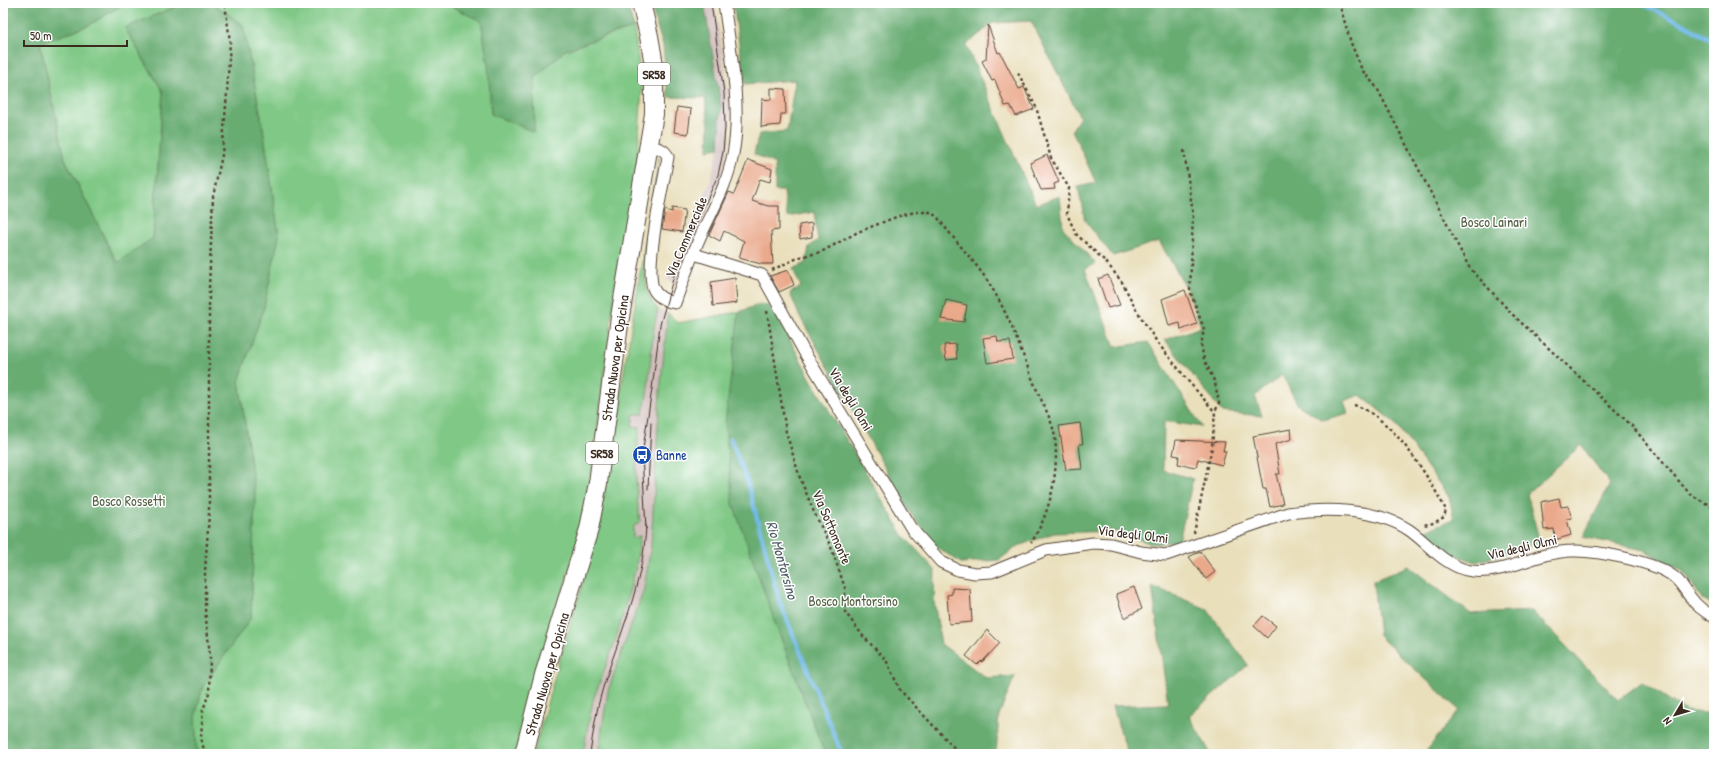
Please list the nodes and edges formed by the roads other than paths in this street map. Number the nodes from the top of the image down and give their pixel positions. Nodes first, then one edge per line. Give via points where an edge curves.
1 (641, 3) edge
2 (724, 3) edge
3 (650, 146) junction
4 (694, 254) junction
5 (1714, 617) edge
6 (524, 754) edge

1 - 3 main road, Strada Nuova per Opicina / SR58 via 654,65 654,114
2 - 4 street, Via Commerciale via 735,90 734,153 721,194
3 - 4 street, Via Commerciale via 666,152 668,157 652,261 653,287 657,295 675,303
3 - 6 main road, Strada Nuova per Opicina / SR58 via 626,280 591,522 544,675
4 - 5 street, Via degli Olmi via 762,274 800,345 911,528 941,562 958,570 992,572 1046,550 1093,543 1166,555 1277,516 1305,511 1367,514 1408,529 1451,564 1477,572 1553,553 1574,551 1630,559 1674,576 1701,609

